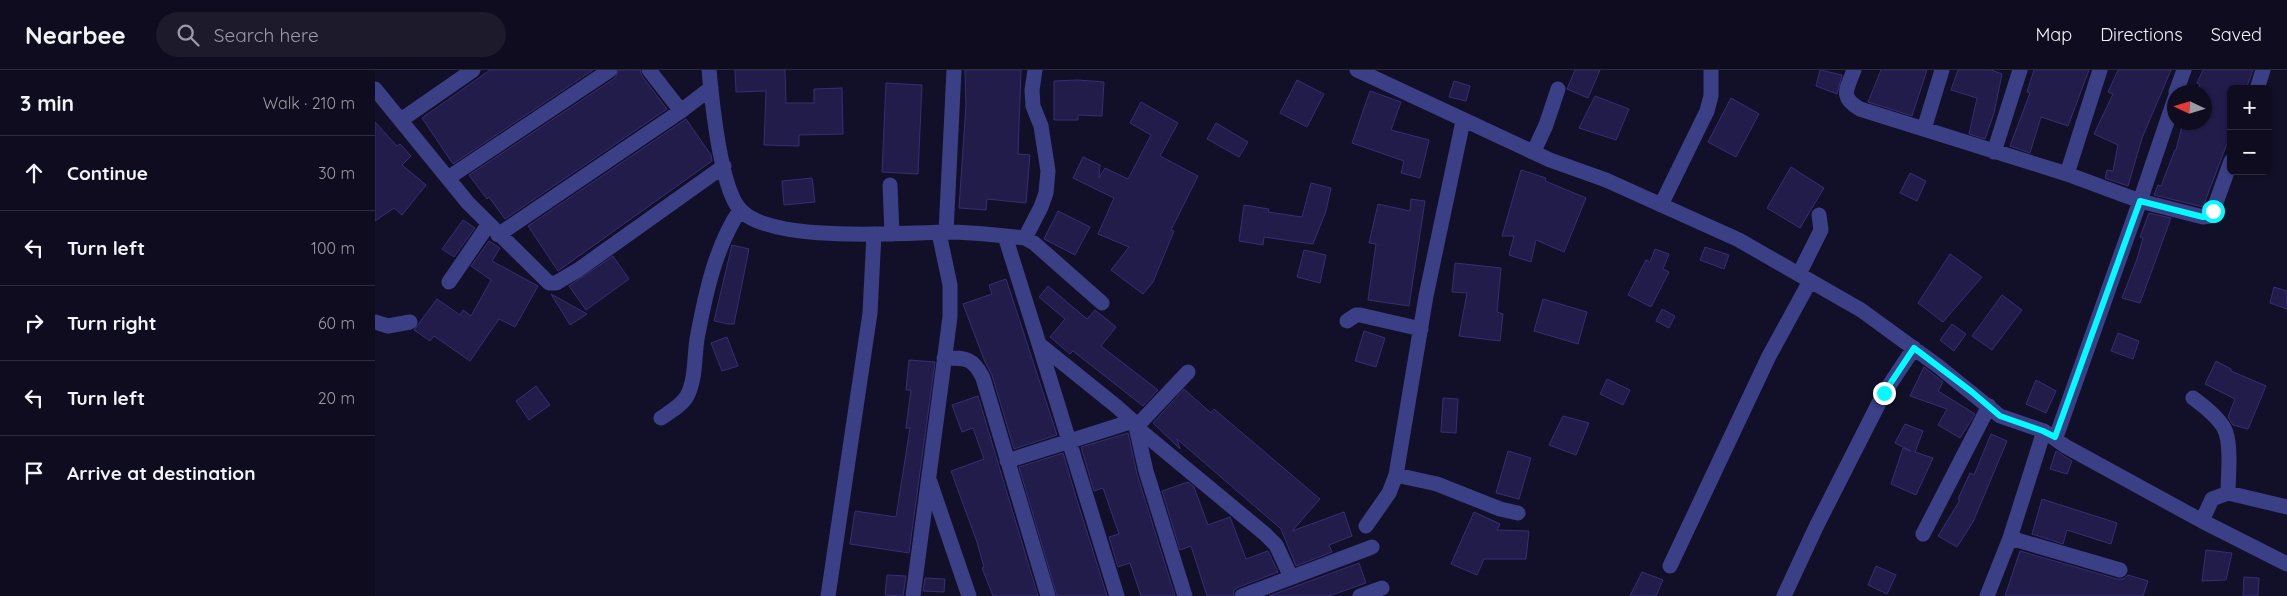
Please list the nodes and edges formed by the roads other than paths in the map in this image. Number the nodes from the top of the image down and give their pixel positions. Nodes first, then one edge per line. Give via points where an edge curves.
1 (473, 70) edge
2 (610, 70) edge
3 (649, 70) edge
4 (709, 70) edge
5 (954, 70) edge
6 (1035, 70) edge
7 (1357, 70) edge
8 (1711, 70) edge
9 (1854, 70) edge
10 (1942, 70) edge
11 (2020, 70) edge
12 (2100, 70) edge
13 (2184, 70) edge
14 (2263, 70) edge
15 (2179, 85) edge
16 (2258, 85) edge
17 (711, 88) junction
18 (375, 89) edge
19 (1558, 89) dead end
20 (681, 111) junction
21 (401, 120) junction
22 (1463, 120) junction
23 (2167, 122) edge
24 (1924, 129) junction
25 (1533, 151) junction
26 (1994, 152) junction
27 (724, 166) junction
28 (2227, 171) edge
29 (2067, 174) junction
30 (448, 178) junction
31 (890, 185) dead end
32 (2140, 201) junction
33 (1661, 205) junction
34 (740, 210) junction
35 (1819, 215) dead end
36 (493, 230) junction
37 (943, 232) junction
38 (874, 234) junction
39 (892, 234) junction
40 (1005, 236) junction
41 (1025, 238) junction
42 (1805, 278) junction
43 (449, 282) dead end
44 (1102, 303) dead end
45 (1347, 321) dead end
46 (375, 322) edge
47 (410, 322) dead end
48 (1421, 329) junction
49 (1039, 344) junction
50 (1914, 348) junction
51 (944, 358) junction
52 (1188, 372) dead end
53 (2193, 398) dead end
54 (1989, 406) junction
55 (661, 418) dead end
56 (1134, 424) junction
57 (2049, 434) junction
58 (1069, 440) junction
59 (1007, 461) junction
60 (1396, 475) junction
61 (929, 478) junction
62 (2228, 493) junction
63 (2287, 508) edge
64 (1518, 513) dead end
65 (2202, 521) junction
66 (1366, 526) dead end
67 (1923, 534) dead end
68 (2010, 538) junction
69 (1372, 547) dead end
70 (2287, 564) edge
71 (1670, 566) dead end
72 (2120, 570) dead end
73 (1291, 577) junction
74 (1381, 588) dead end
75 (828, 596) edge
76 (913, 596) edge
77 (969, 596) edge
78 (1048, 596) edge
79 (1117, 596) edge
80 (1185, 596) edge
81 (1242, 596) edge
82 (1360, 596) edge
83 (1784, 596) edge
84 (1987, 596) edge

1 - 21 street
2 - 30 street
3 - 20 street
4 - 17 street
5 - 37 street
6 - 41 street via 1033,106 1041,126 1048,171 1046,193
7 - 22 street
8 - 33 street via 1711,96 1707,111
9 - 24 street via 1846,95 1852,104
10 - 24 street
11 - 26 street
12 - 29 street
13 - 15 street
14 - 16 street
17 - 20 street
17 - 27 street
18 - 21 street
19 - 25 street
20 - 36 street
21 - 30 street
22 - 25 street
22 - 48 street
23 - 32 street
24 - 26 street
25 - 33 street
26 - 29 street
27 - 34 street
27 - 36 street via 578,270 556,282 545,281
28 - 32 street via 2210,216
29 - 32 street
30 - 36 street
31 - 39 street
32 - 57 street
33 - 42 street via 1739,240
34 - 38 street via 761,224 797,231
34 - 55 street via 729,225 705,298 687,397
35 - 42 street via 1821,230
36 - 43 street
37 - 39 street
37 - 40 street
37 - 51 street via 950,285 950,316
38 - 39 street
38 - 75 street via 870,313
40 - 41 street
40 - 49 street
41 - 44 street
42 - 50 street via 1861,310
42 - 71 street
45 - 48 street via 1360,314
46 - 47 street via 388,326
48 - 60 street
49 - 56 street
49 - 58 street
50 - 54 street
50 - 83 street via 1884,393
51 - 59 street via 966,358 978,368
51 - 61 street
52 - 56 street
53 - 62 street via 2224,428 2228,444
54 - 57 street via 2000,416
54 - 67 street
56 - 58 street
56 - 73 street via 1271,539
56 - 80 street
57 - 65 street via 2065,446
57 - 68 street
58 - 59 street
58 - 79 street
59 - 78 street
60 - 64 street via 1437,484 1499,509
60 - 66 street via 1389,493
61 - 76 street
61 - 77 street
62 - 63 street
62 - 65 street via 2213,499
65 - 70 street
68 - 72 street
68 - 84 street
69 - 73 street
73 - 81 street
74 - 82 street

